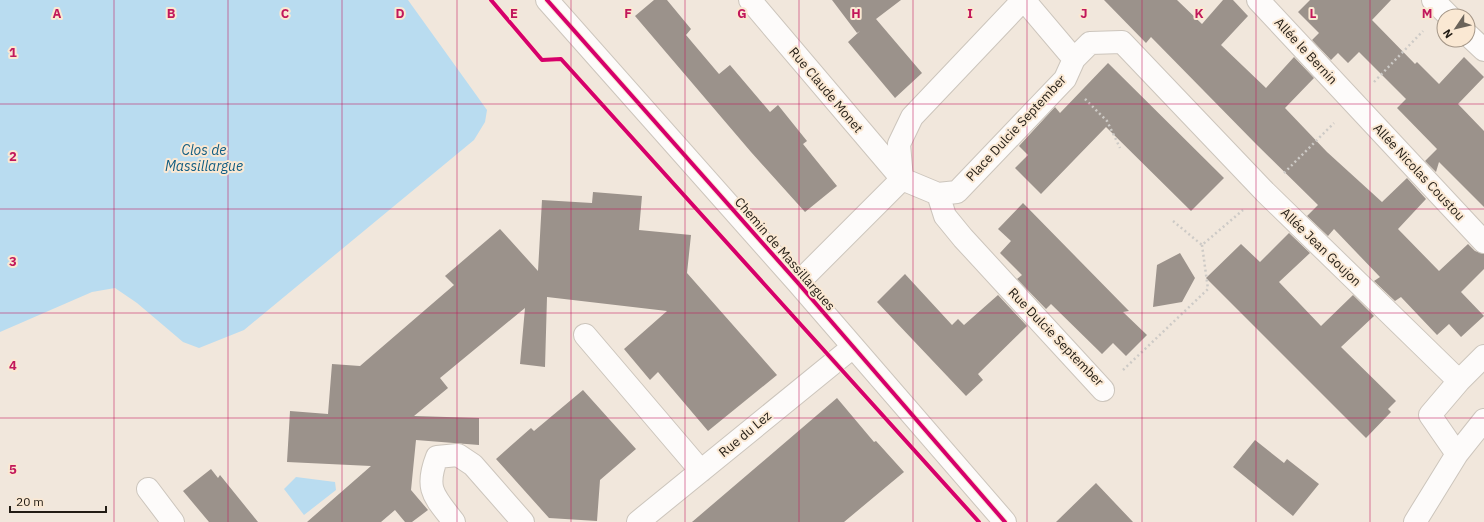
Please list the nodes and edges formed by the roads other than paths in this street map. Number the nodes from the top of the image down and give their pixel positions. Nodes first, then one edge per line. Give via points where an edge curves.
1 (548, 0) edge
2 (750, 0) edge
3 (1023, 0) edge
4 (1258, 0) edge
5 (1122, 42) joint
6 (1476, 42) edge
7 (1484, 50) edge
8 (1074, 59) junction
9 (1354, 103) joint
10 (902, 179) junction
11 (938, 194) junction
12 (1484, 242) edge
13 (798, 283) junction
14 (585, 335) dead end
15 (853, 347) junction
16 (1484, 356) edge
17 (1459, 381) junction
18 (1103, 390) road end
19 (1484, 420) edge
20 (1457, 454) junction
21 (701, 471) junction
22 (148, 489) dead end
23 (173, 522) edge
24 (454, 522) edge
25 (523, 522) edge
26 (638, 522) edge
27 (1005, 522) edge
28 (1415, 522) edge

1 - 13 street, Chemin de Massillargues
2 - 10 street, Rue Claude Monet
3 - 8 street
3 - 10 street via 912,117 899,144
4 - 9 street, Allée le Bernin
5 - 8 street, Place Dulcie September via 1090,43
5 - 17 street, Allée Jean Goujon via 1265,192
6 - 7 street
8 - 11 street, Place Dulcie September via 1064,79 957,192
9 - 12 street, Allée Nicolas Coustou
10 - 11 street
10 - 13 street
11 - 18 street, Rue Dulcie September via 945,216 962,238
13 - 15 street, Chemin de Massillargues
14 - 21 street
15 - 21 street, Rue du Lez
15 - 27 street, Chemin de Massillargues
16 - 17 street
17 - 20 street via 1430,415
19 - 20 street
20 - 28 street
21 - 26 street, Rue du Lez
22 - 23 street
24 - 25 street via 432,494 430,474 437,457 458,455 473,465

